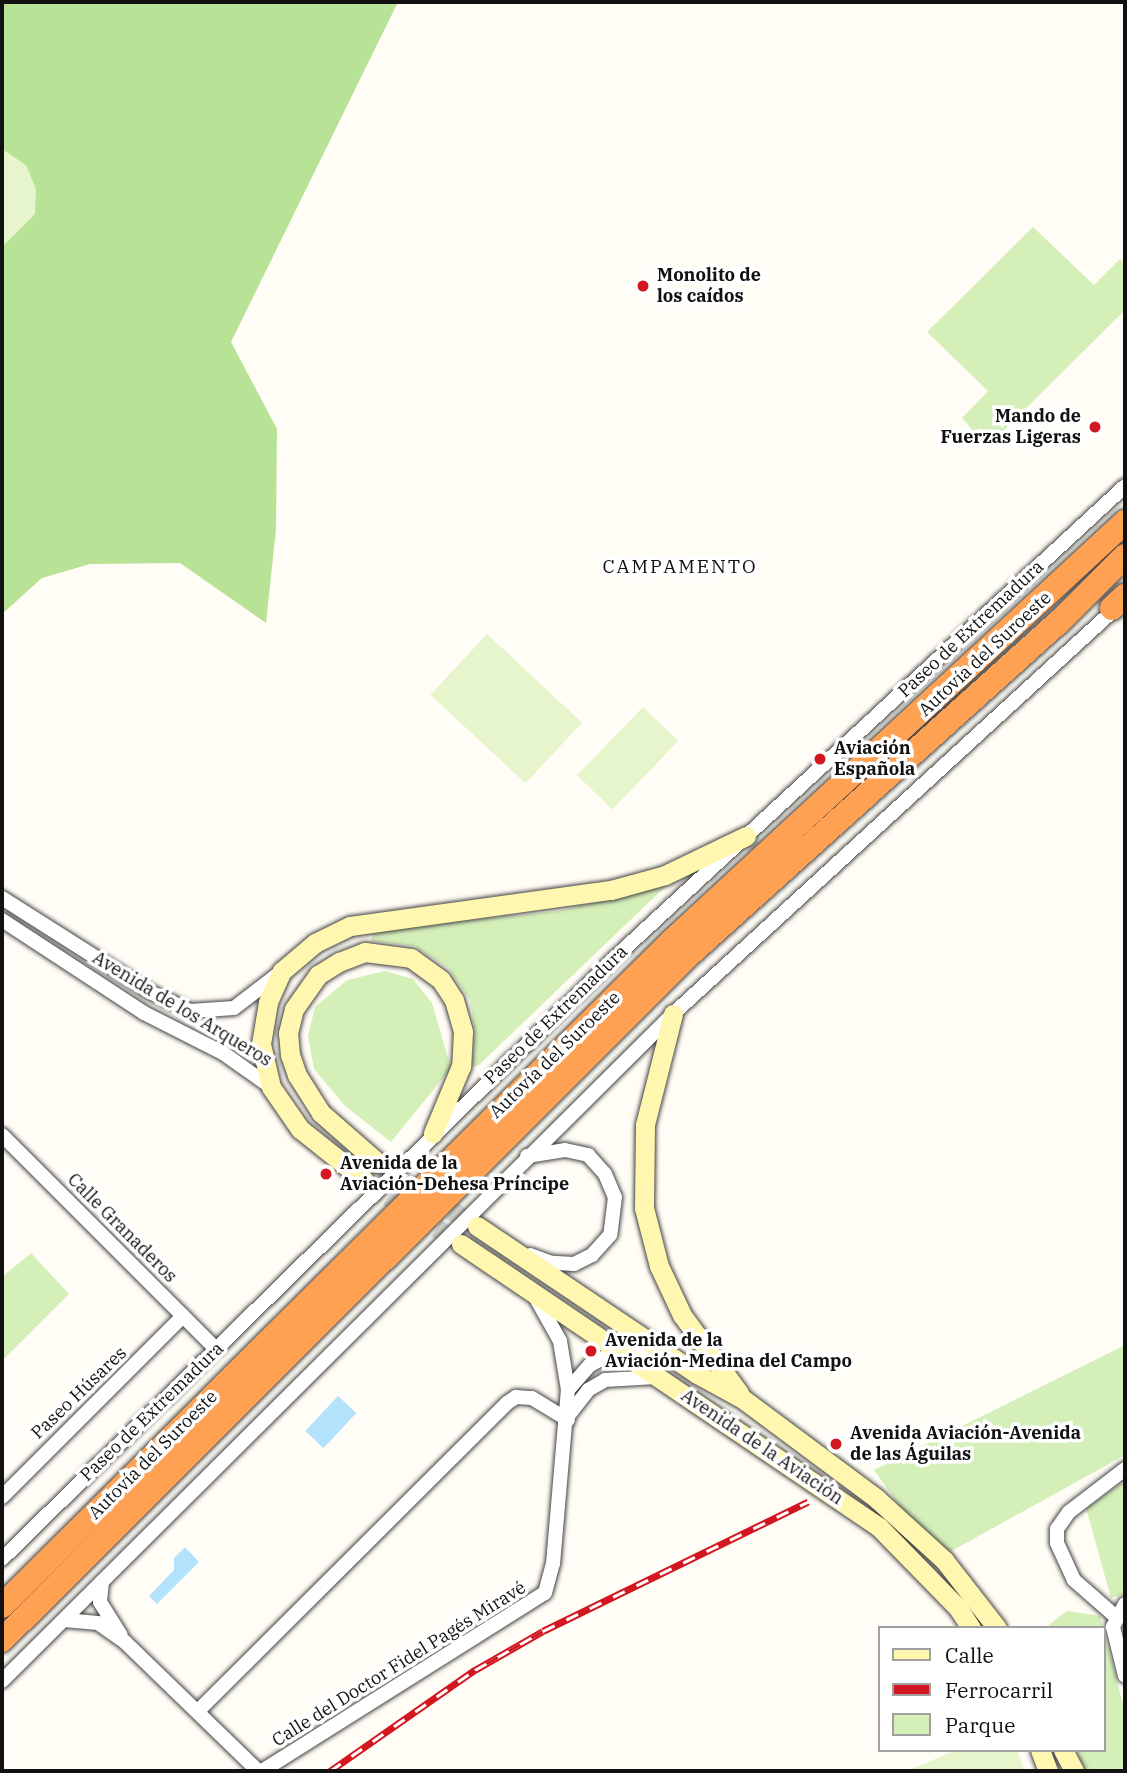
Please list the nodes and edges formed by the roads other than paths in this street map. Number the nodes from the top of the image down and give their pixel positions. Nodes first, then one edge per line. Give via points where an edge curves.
1 (1125, 486) edge
2 (1125, 522) edge
3 (1125, 556) edge
4 (1121, 603) edge
5 (746, 836) junction
6 (2, 898) edge
7 (2, 920) edge
8 (282, 971) junction
9 (673, 1014) junction
10 (271, 1087) junction
11 (433, 1133) junction
12 (2, 1135) edge
13 (527, 1156) junction
14 (378, 1163) tunnel mouth
15 (364, 1180) tunnel mouth
16 (477, 1226) tunnel mouth
17 (461, 1244) tunnel mouth
18 (510, 1247) junction
19 (533, 1294) junction
20 (183, 1316) junction
21 (216, 1349) junction
22 (620, 1353) junction
23 (667, 1353) junction
24 (660, 1378) junction
25 (568, 1390) junction
26 (743, 1399) junction
27 (568, 1418) junction
28 (1125, 1469) edge
29 (2, 1497) edge
30 (2, 1559) edge
31 (103, 1580) junction
32 (1125, 1604) edge
33 (2, 1606) edge
34 (64, 1620) junction
35 (1114, 1622) junction
36 (970, 1626) edge
37 (996, 1626) edge
38 (2, 1640) edge
39 (125, 1642) junction
40 (1125, 1676) edge
41 (2, 1681) edge
42 (198, 1711) junction
43 (1041, 1752) edge
44 (1064, 1752) edge
45 (260, 1771) edge
46 (1048, 1771) edge
47 (1074, 1771) edge

1 - 5 street, Paseo de Extremadura
2 - 33 highway, Autovía del Suroeste via 673,940
3 - 38 highway, Autovía del Suroeste via 691,953
4 - 9 street
5 - 8 main road via 665,874 611,890 350,926 315,943
5 - 11 street, Paseo de Extremadura
6 - 8 street, Avenida de los Arqueros via 150,992 190,1011 234,1008
7 - 10 street, Avenida de los Arqueros via 144,1013 223,1053
8 - 10 main road via 268,1002 261,1044
9 - 13 street
9 - 26 main road via 645,1125 644,1208 659,1266 682,1315
10 - 15 main road via 300,1129
11 - 14 main road via 461,1066 463,1032 454,1000 442,980 411,958 365,952 338,962 307,988 293,1009 288,1033 296,1075 311,1099
11 - 21 street, Paseo de Extremadura
12 - 20 street, Calle Granaderos
13 - 18 street, Avenida de la Aviación via 565,1150 588,1155 605,1174 615,1197 615,1219 601,1245 574,1264 552,1263
13 - 31 street
16 - 18 main road, Avenida de la Aviación
17 - 19 main road, Avenida de la Aviación
18 - 23 main road, Avenida de la Aviación
19 - 22 main road, Avenida de la Aviación
19 - 25 street via 560,1341
20 - 21 street, Calle Granaderos
20 - 29 street, Paseo Húsares
21 - 30 street, Paseo de Extremadura
22 - 23 street
22 - 24 main road, Avenida de la Aviación
22 - 25 street via 590,1366
23 - 26 main road, Avenida de la Aviación
24 - 27 street via 605,1380 588,1390
24 - 36 main road, Avenida de la Aviación via 879,1527 958,1608
25 - 27 street
26 - 37 main road, Avenida de la Aviación via 877,1499 944,1560
27 - 42 street via 532,1398 516,1397 507,1403
27 - 45 street, Calle del Doctor Fidel Pagés Miravé via 550,1584 540,1600
28 - 35 street via 1069,1512 1057,1529 1057,1543 1074,1580
31 - 34 street
31 - 39 street via 100,1602
32 - 35 street
34 - 39 street via 98,1623
34 - 41 street
35 - 40 street
39 - 42 street
42 - 45 street
43 - 46 main road
44 - 47 main road

